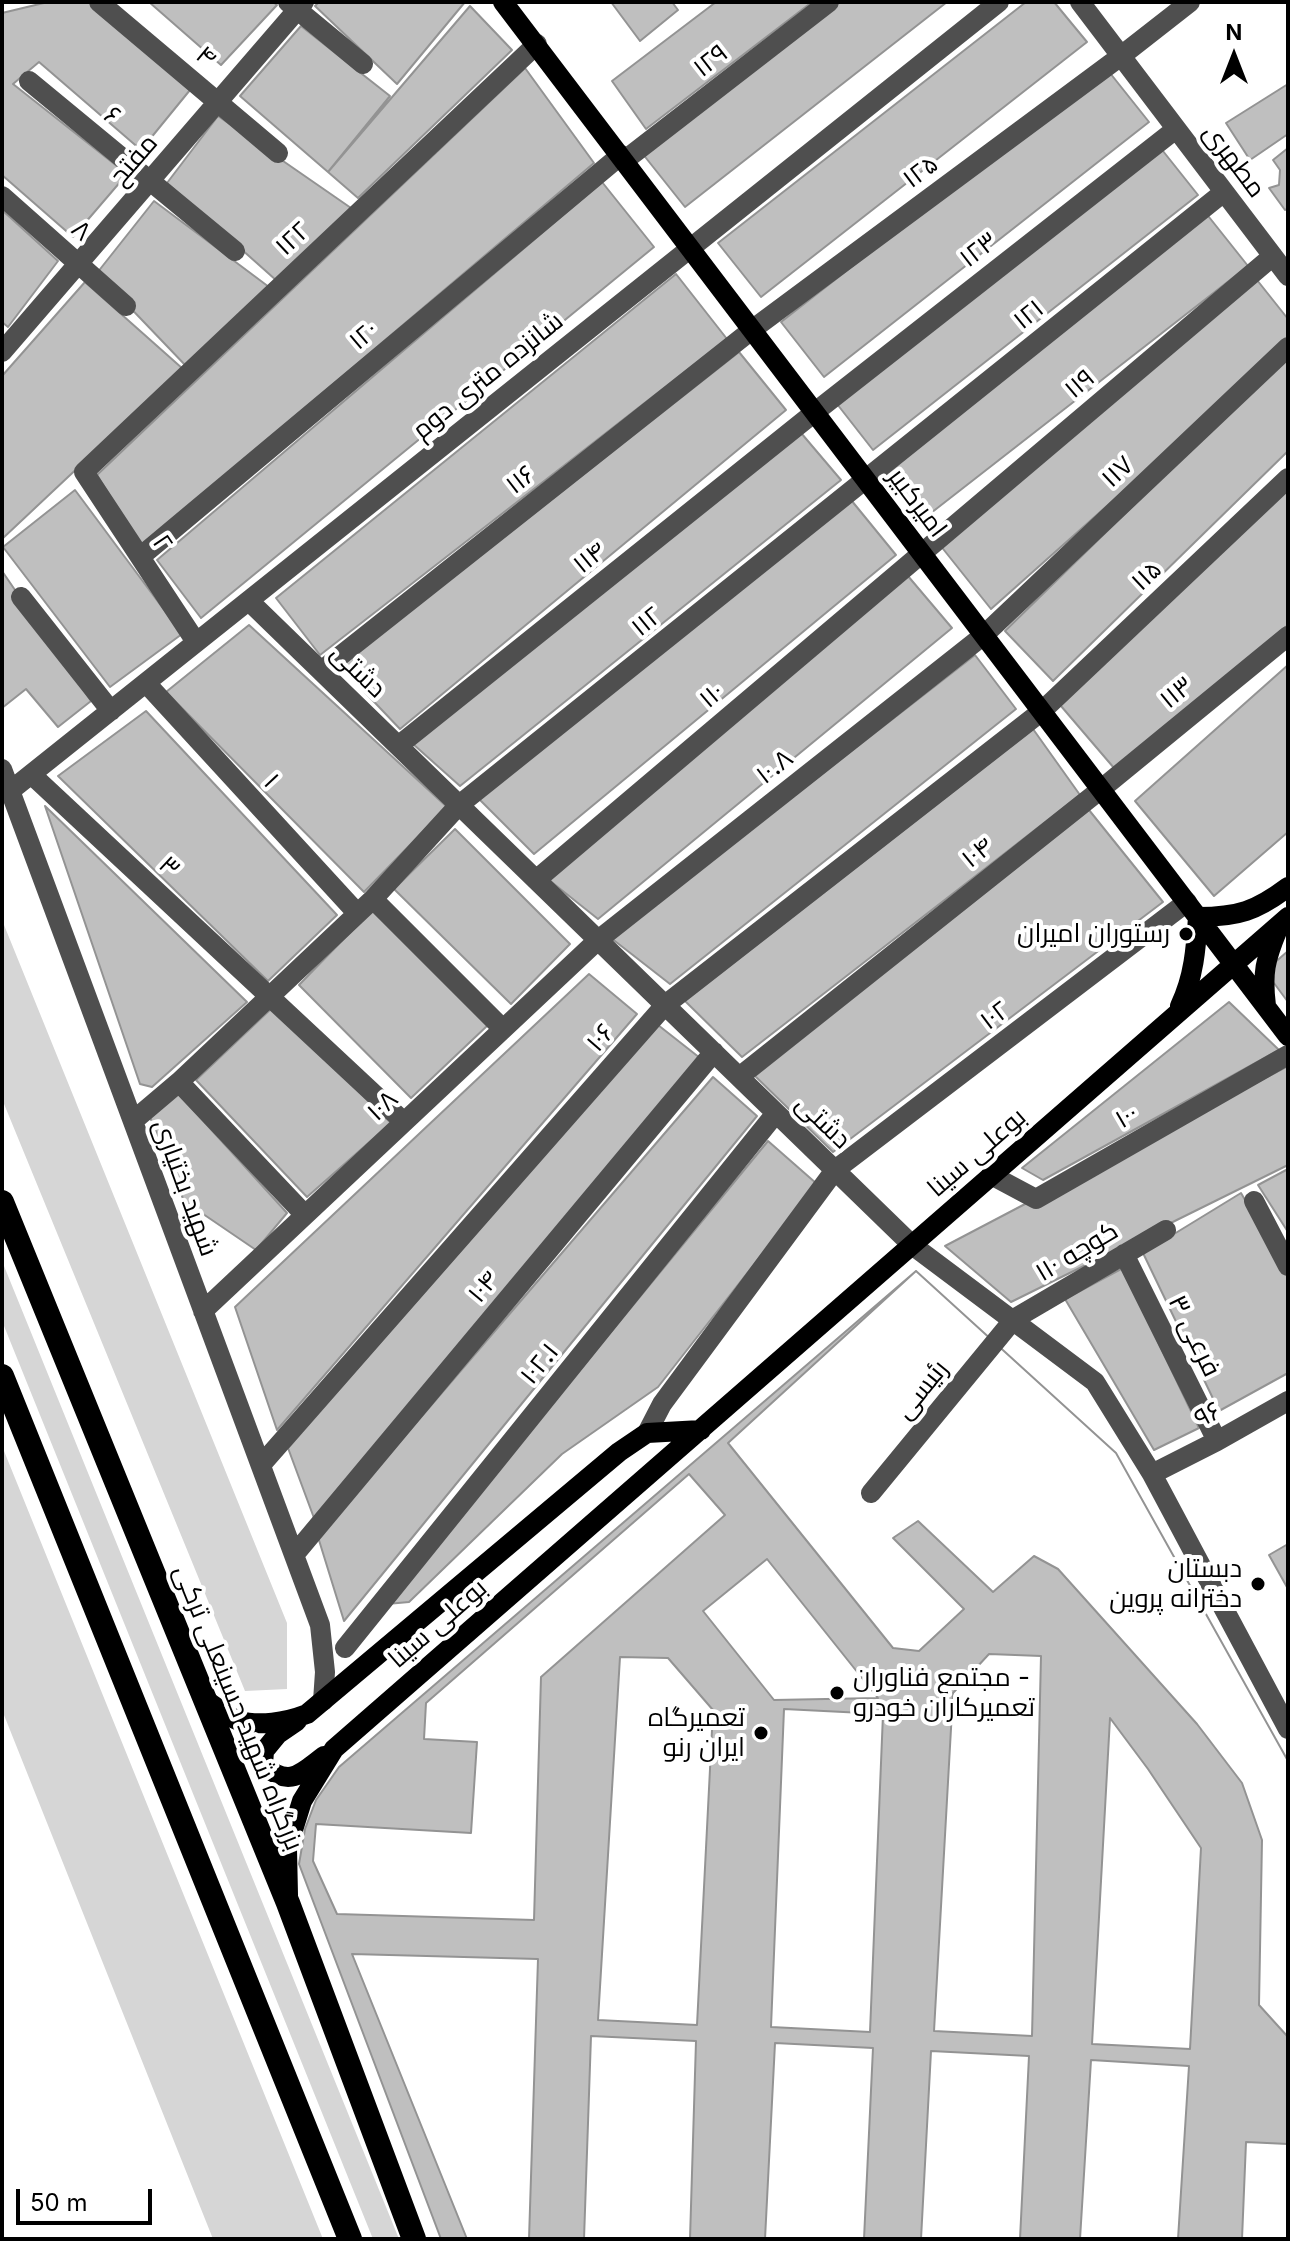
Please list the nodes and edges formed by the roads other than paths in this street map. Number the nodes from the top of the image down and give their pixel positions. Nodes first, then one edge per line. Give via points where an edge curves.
1 (99, 2) edge
2 (503, 2) edge
3 (829, 2) edge
4 (999, 2) edge
5 (1080, 2) edge
6 (1190, 2) edge
7 (297, 5) edge
8 (537, 44) junction
9 (1121, 56) junction
10 (363, 64) dead end
11 (29, 81) dead end
12 (218, 102) junction
13 (1176, 129) junction
14 (278, 153) dead end
15 (623, 158) junction
16 (150, 181) junction
17 (1224, 192) junction
18 (2, 196) edge
19 (691, 248) junction
20 (235, 251) dead end
21 (1273, 256) junction
22 (79, 263) junction
23 (1288, 276) edge
24 (126, 306) dead end
25 (753, 329) junction
26 (4, 346) edge
27 (1288, 347) edge
28 (815, 412) junction
29 (84, 472) joint
30 (1288, 478) edge
31 (867, 480) junction
32 (921, 552) junction
33 (140, 557) junction
34 (21, 597) dead end
35 (249, 601) junction
36 (984, 635) junction
37 (1288, 636) edge
38 (196, 642) junction
39 (321, 671) junction
40 (146, 683) junction
41 (111, 711) junction
42 (1042, 711) junction
43 (398, 746) junction
44 (2, 769) edge
45 (32, 775) junction
46 (1100, 790) junction
47 (10, 791) junction
48 (459, 805) junction
49 (536, 880) junction
50 (1288, 887) edge
51 (365, 906) junction
52 (1192, 910) junction
53 (1284, 921) edge
54 (598, 940) junction
55 (1234, 964) junction
56 (270, 997) junction
57 (665, 1005) junction
58 (1266, 1006) junction
59 (1177, 1014) junction
60 (503, 1029) junction
61 (1288, 1036) edge
62 (714, 1052) junction
63 (1288, 1055) edge
64 (739, 1077) junction
65 (179, 1082) junction
66 (776, 1113) junction
67 (133, 1121) junction
68 (404, 1122) junction
69 (835, 1170) junction
70 (991, 1175) junction
71 (1254, 1201) dead end
72 (2, 1202) edge
73 (305, 1215) junction
74 (1166, 1230) dead end
75 (912, 1245) junction
76 (1124, 1254) junction
77 (1288, 1266) edge
78 (203, 1311) junction
79 (1014, 1319) junction
80 (2, 1376) edge
81 (1288, 1401) edge
82 (701, 1430) junction
83 (647, 1433) junction
84 (1217, 1441) junction
85 (261, 1465) junction
86 (1152, 1474) junction
87 (871, 1493) dead end
88 (294, 1555) junction
89 (320, 1625) junction
90 (345, 1648) junction
91 (380, 1653) junction
92 (204, 1699) junction
93 (315, 1707) junction
94 (1285, 1715) edge
95 (334, 1749) junction
96 (288, 1903) junction
97 (350, 2239) edge
98 (414, 2239) edge

1 - 12 street, ۴
2 - 8 main road, امیرکبیر
3 - 15 street, ۱۲۹
4 - 19 street, شانزده متری دوم
5 - 9 street, مطهری
6 - 9 street, ۱۲۵
7 - 10 street
7 - 12 street, مفتح
8 - 15 main road, امیرکبیر
8 - 29 street, ۱۲۲
9 - 13 street, مطهری
9 - 25 street, ۱۲۵
11 - 16 street, ۶
12 - 14 street, ۴
12 - 16 street, مفتح
13 - 17 street, مطهری
13 - 28 street, ۱۲۳
15 - 19 main road, امیرکبیر
15 - 33 street, ۱۲۰
16 - 20 street, ۶
16 - 22 street, مفتح
17 - 21 street, مطهری
17 - 31 street, ۱۲۱
18 - 22 street, ۸
19 - 25 main road, امیرکبیر
19 - 35 street, شانزده متری دوم
21 - 23 street, مطهری
21 - 32 street, ۱۱۹
22 - 24 street, ۸
22 - 26 street, مفتح
25 - 28 main road, امیرکبیر
25 - 39 street, ۱۱۶
27 - 36 street, ۱۱۷
28 - 31 main road, امیرکبیر
28 - 43 street, ۱۱۴
29 - 33 street, ۲
30 - 42 street, ۱۱۵
31 - 32 main road, امیرکبیر
31 - 48 street, ۱۱۲
32 - 36 main road, امیرکبیر
32 - 49 street, ۱۱۰
33 - 38 street, ۲
34 - 41 street
35 - 38 street, شانزده متری دوم
35 - 39 street, دشتی
36 - 42 main road, امیرکبیر
36 - 54 street, ۱۰.۸
37 - 46 street, ۱۱۳
38 - 40 street, شانزده متری دوم
39 - 43 street, دشتی
40 - 41 street, شانزده متری دوم
40 - 51 street, ۱
41 - 45 street, شانزده متری دوم
42 - 46 main road, امیرکبیر
42 - 57 street, ۱۰۶
43 - 48 street, دشتی
44 - 47 street, شهید بختیاری
45 - 47 street, شانزده متری دوم
45 - 56 street, ۳
46 - 52 main road, امیرکبیر
46 - 64 street, ۱۰۴
47 - 67 street, شهید بختیاری
48 - 49 street, دشتی
48 - 51 street, ۱۱۲
49 - 54 street, دشتی
50 - 52 main road via 1252,910 1225,917
51 - 56 street, ۱۱۲
51 - 60 street, ۱
52 - 55 main road, امیرکبیر
52 - 59 main road via 1195,959
52 - 69 street, ۱۰۲
53 - 55 main road, بوعلی سینا
53 - 58 main road via 1269,951 1263,981
54 - 57 street, دشتی
54 - 60 street, ۱۰۸
55 - 58 main road, امیرکبیر
55 - 59 main road, بوعلی سینا
56 - 65 street, ۱۱۲
56 - 68 street, ۳
57 - 62 street, دشتی
57 - 85 street, ۱۰۶
58 - 61 main road, امیرکبیر
59 - 70 main road, بوعلی سینا
60 - 68 street, ۱۰۸
62 - 64 street, دشتی
62 - 88 street, ۱۰۴
63 - 70 street, ۱۰۰ via 1036,1199
64 - 66 street, دشتی
65 - 67 street, ۱۱۲
65 - 73 street
66 - 69 street, دشتی
66 - 90 street, ۱۰۲.۱
67 - 78 street, شهید بختیاری
68 - 73 street, ۱۰۸
69 - 75 street, دشتی
69 - 83 street, ۱۰۲ via 662,1404
70 - 75 main road, بوعلی سینا
71 - 77 street
72 - 92 highway, بزرگراه شهید حسینعلی ترکی
73 - 78 street, ۱۰۸
74 - 76 street, کوچه ۱۱۰
75 - 79 street, دشتی
75 - 82 main road, بوعلی سینا
76 - 79 street, کوچه ۱۱۰
76 - 84 street, فرعی ۳
78 - 85 street, شهید بختیاری
79 - 86 street, دشتی via 1095,1382
79 - 87 street, رئیسی
80 - 97 highway
81 - 84 street, ۹۶
82 - 83 main road
82 - 95 main road, بوعلی سینا
83 - 91 main road, بوعلی سینا
84 - 86 street, ۹۶
85 - 88 street, شهید بختیاری
86 - 94 street, دشتی
88 - 89 street, شهید بختیاری
89 - 90 street
89 - 93 street via 325,1672
90 - 91 street
91 - 93 main road, بوعلی سینا
92 - 93 main road, بوعلی سینا via 236,1720 262,1723 292,1720
92 - 96 highway, بزرگراه شهید حسینعلی ترکی
93 - 95 main road via 278,1734 264,1751 263,1765 277,1777 295,1777
95 - 96 main road, بوعلی سینا via 302,1801 287,1849
96 - 98 highway, بزرگراه شهید حسینعلی ترکی

